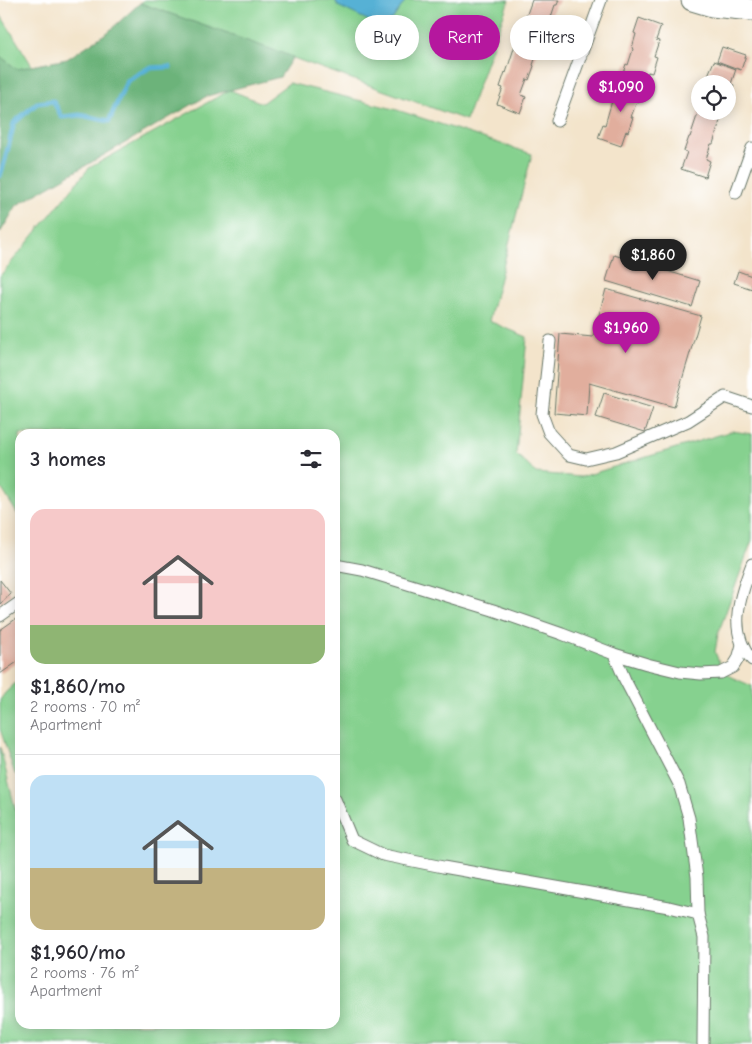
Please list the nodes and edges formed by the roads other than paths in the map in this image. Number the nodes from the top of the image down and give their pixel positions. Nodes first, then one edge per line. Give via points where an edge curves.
1 (601, 0) edge
2 (692, 0) edge
3 (752, 10) edge
4 (557, 121) dead end
5 (752, 148) edge
6 (736, 193) dead end
7 (550, 341) dead end
8 (752, 406) edge
9 (752, 564) edge
10 (340, 566) edge
11 (15, 606) edge
12 (0, 616) edge
13 (742, 645) junction
14 (614, 654) junction
15 (752, 660) edge
16 (340, 811) edge
17 (698, 914) junction
18 (703, 1044) edge

1 - 4 lane
2 - 3 street via 712,6
5 - 6 lane
7 - 8 lane via 542,414 549,433 569,455 586,459 616,452 688,421 726,397
9 - 13 lane via 739,604 737,621
10 - 14 lane via 493,610
11 - 12 lane
13 - 14 lane via 733,667 721,673 680,672
13 - 15 lane
14 - 17 lane via 679,784 689,818
16 - 17 lane via 352,840 383,855
17 - 18 lane via 704,938

